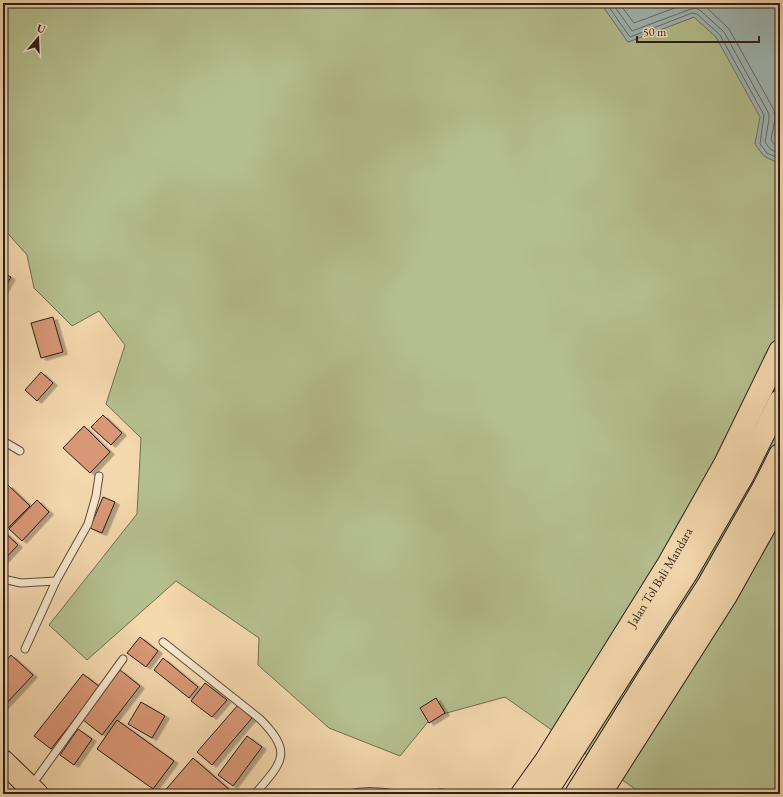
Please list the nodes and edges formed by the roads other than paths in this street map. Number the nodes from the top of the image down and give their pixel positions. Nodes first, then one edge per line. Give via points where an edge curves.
1 (780, 351) edge
2 (780, 401) edge
3 (3, 441) edge
4 (20, 451) dead end
5 (780, 455) edge
6 (99, 476) dead end
7 (780, 499) edge
8 (3, 579) edge
9 (56, 581) junction
10 (163, 642) dead end
11 (25, 649) dead end
12 (123, 660) dead end
13 (3, 761) edge
14 (545, 778) edge
15 (34, 791) edge
16 (255, 794) edge
17 (349, 794) edge
18 (395, 794) edge
19 (433, 794) edge
20 (442, 794) edge
21 (522, 794) edge
22 (525, 794) edge
23 (576, 794) edge
24 (600, 794) edge

1 - 14 highway, Jalan Tol Bali Mandara via 725,464
2 - 14 highway, Jalan Tol Bali Mandara via 743,475 687,572
3 - 4 lane
5 - 23 highway via 709,584
6 - 9 lane via 88,524
7 - 24 highway via 727,594
8 - 9 lane via 21,582
9 - 11 lane
10 - 16 lane via 260,719 279,741 281,757 276,770
12 - 15 lane
13 - 15 highway
14 - 21 highway, Jalan Tol Bali Mandara
14 - 22 highway
17 - 18 lane via 376,791
19 - 20 lane

